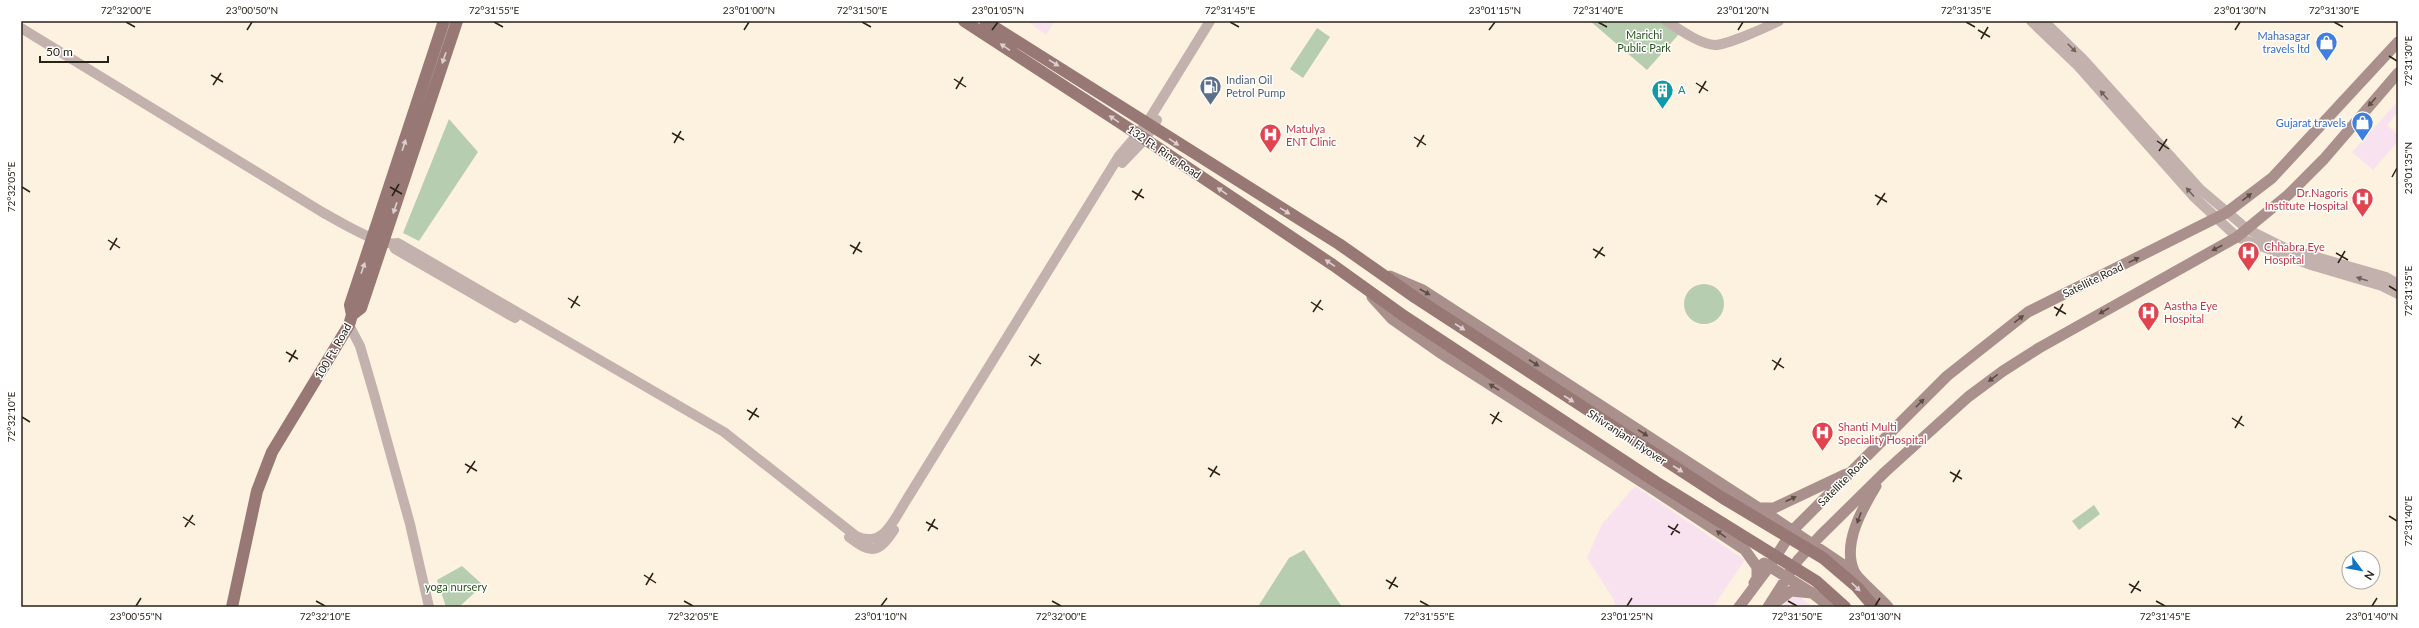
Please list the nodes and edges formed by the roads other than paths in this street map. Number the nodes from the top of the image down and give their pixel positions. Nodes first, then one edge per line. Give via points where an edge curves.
1 (444, 21) edge
2 (456, 21) edge
3 (964, 21) edge
4 (985, 21) edge
5 (1210, 21) edge
6 (1217, 21) edge
7 (1666, 21) edge
8 (1779, 21) edge
9 (2031, 21) edge
10 (2044, 21) edge
11 (21, 28) edge
12 (2398, 42) edge
13 (2398, 73) edge
14 (1150, 125) junction
15 (1142, 137) junction
16 (2222, 216) junction
17 (2247, 229) junction
18 (2237, 237) junction
19 (383, 241) junction
20 (1377, 270) junction
21 (2398, 284) edge
22 (1362, 286) junction
23 (2398, 294) edge
24 (350, 320) junction
25 (1855, 470) junction
26 (1885, 472) junction
27 (1759, 508) junction
28 (1793, 530) junction
29 (1814, 544) junction
30 (1745, 550) junction
31 (1769, 567) junction
32 (1854, 572) junction
33 (1787, 579) junction
34 (1812, 593) junction
35 (233, 607) edge
36 (428, 607) edge
37 (1739, 607) edge
38 (1768, 607) edge
39 (1772, 607) edge
40 (1830, 607) edge
41 (1846, 607) edge
42 (1874, 607) edge
43 (1888, 607) edge

19 -> 1 main road, 100 Ft. Road
2 -> 19 main road
15 -> 3 main road, 132 Ft. Ring Road
4 -> 14 main road, 132 Ft. Ring Road
5 - 14 street
6 - 14 street
7 - 8 street via 1687,36 1715,44
16 -> 9 street via 2194,196 2078,66
10 -> 16 street via 2084,60
11 - 19 street via 322,212
16 -> 12 main road, Satellite Road via 2272,178
13 -> 17 main road, Satellite Road via 2319,164 2288,195
14 - 15 street
14 -> 20 main road, 132 Ft. Ring Road
15 - 19 street via 1124,160 913,503 884,545 874,549 863,548 721,437
22 -> 15 main road, 132 Ft. Ring Road
16 - 17 street
16 - 18 street
25 -> 16 main road, Satellite Road via 1947,376 2028,312
17 - 18 main road, Satellite Road
17 - 21 street via 2285,248 2386,277
23 -> 18 street via 2382,286 2311,265
18 -> 26 main road, Satellite Road via 2003,371 1968,397
19 - 24 main road, 100 Ft. Road via 350,305
20 -> 27 main road via 1423,290
20 -> 42 main road, Shivranjani Flyover via 1723,498 1824,558 1857,587
30 -> 22 main road via 1439,352 1392,319
22 - 41 main road, Shivranjani Flyover via 1656,482 1816,581
24 - 35 main road, 100 Ft. Road via 272,452 257,491
24 - 36 street via 360,346 410,524
27 -> 25 main road via 1774,508
25 - 28 main road, Satellite Road
26 - 29 main road, Satellite Road
26 -> 32 main road via 1860,515 1852,544 1851,559
27 - 28 main road
28 - 29 main road
28 - 31 main road, Satellite Road
29 - 32 main road
29 - 33 main road, Satellite Road via 1798,560
30 - 31 main road
30 - 37 main road via 1757,566 1757,578
31 - 33 main road
31 - 37 main road, Satellite Road
32 - 43 main road
33 - 34 main road
33 - 38 main road, Satellite Road
34 - 39 main road via 1791,591
34 - 40 main road

